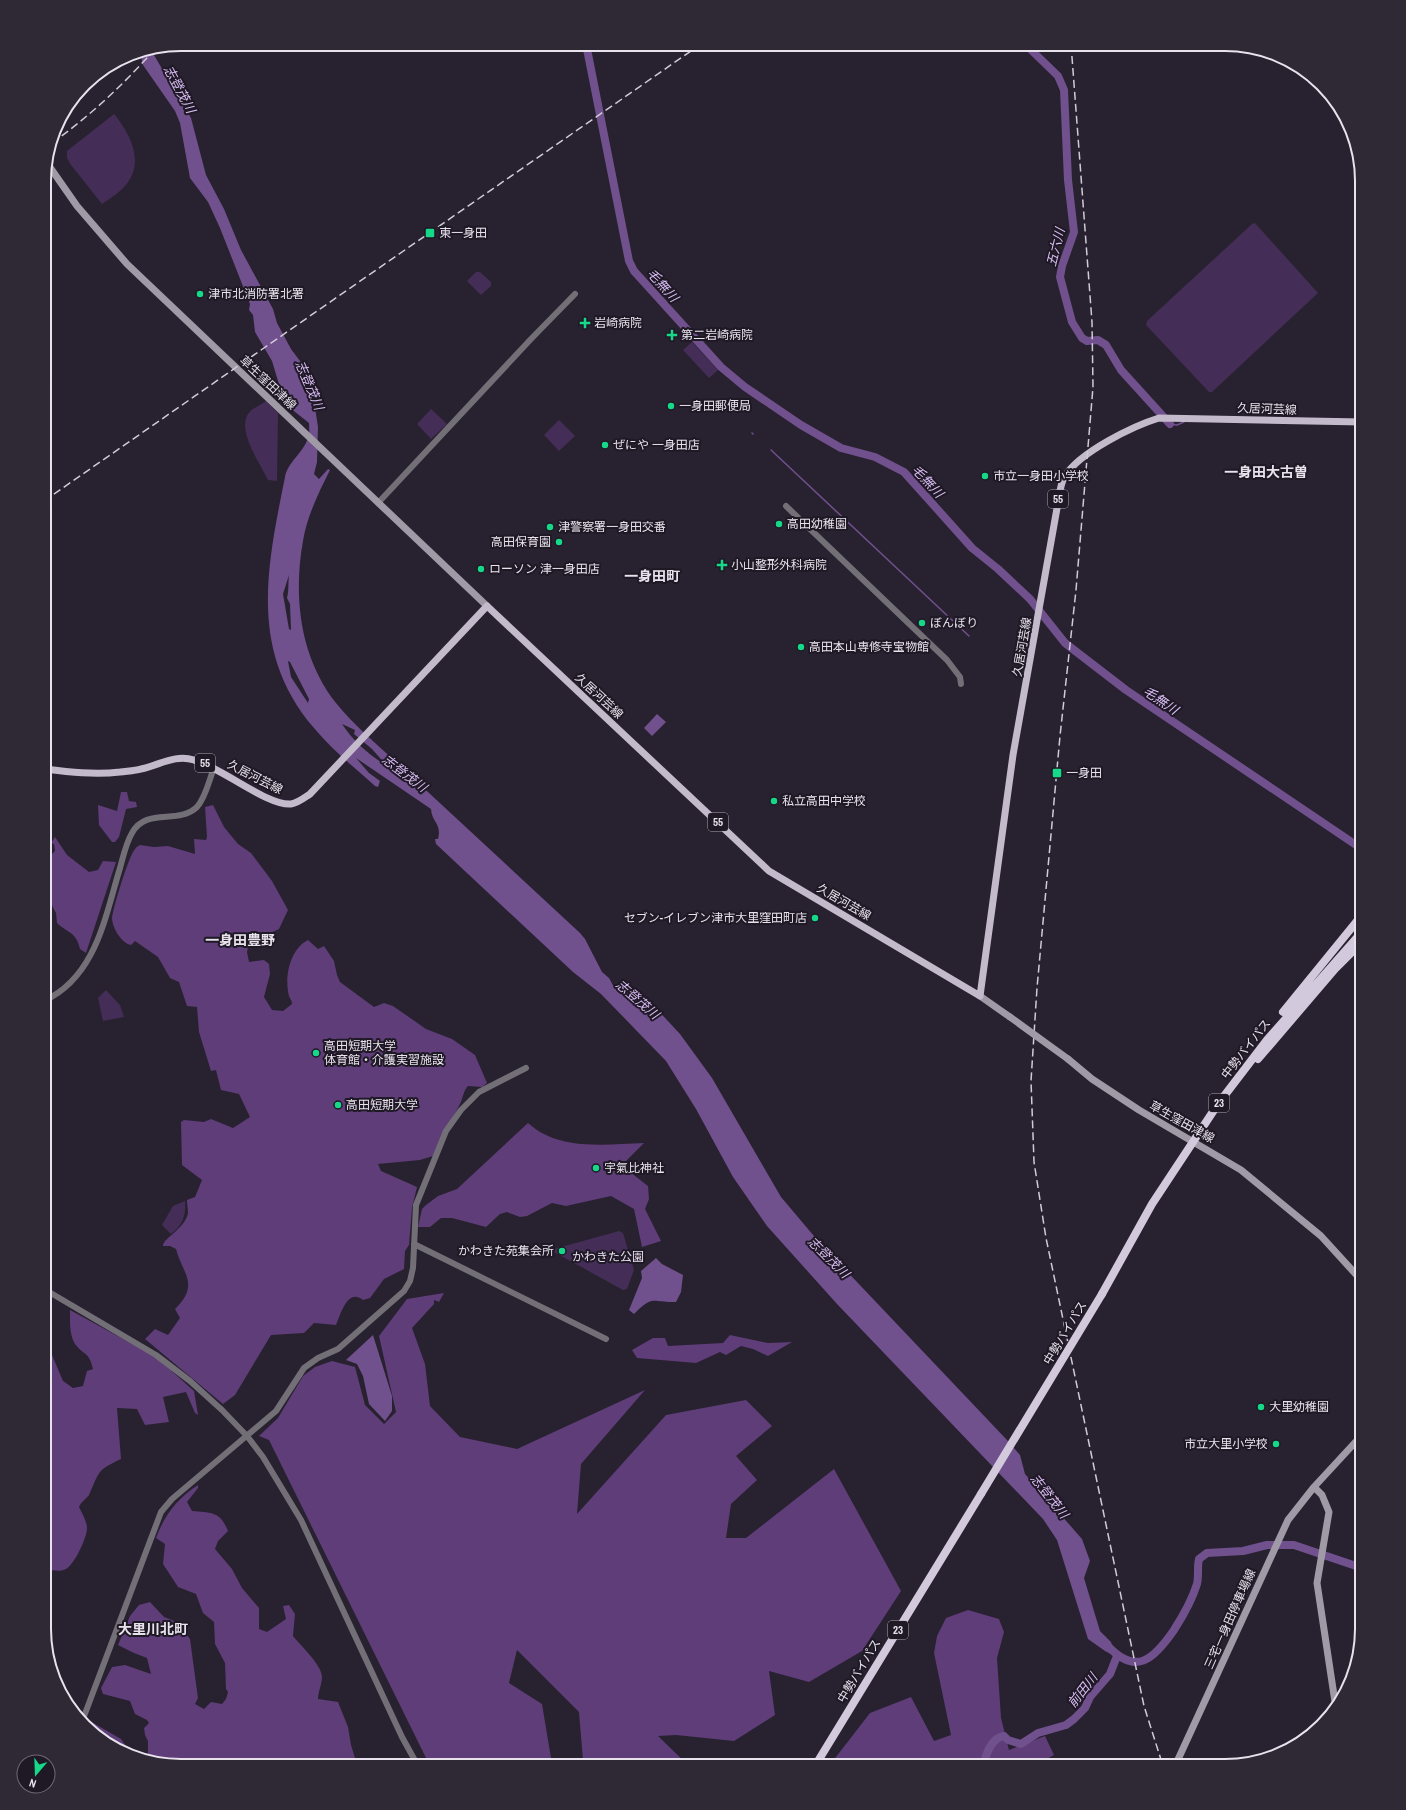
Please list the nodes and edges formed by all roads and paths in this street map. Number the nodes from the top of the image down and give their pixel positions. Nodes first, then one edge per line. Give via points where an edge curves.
1 (51, 169) edge
2 (575, 294) dead end
3 (1355, 422) edge
4 (378, 503) junction
5 (786, 506) dead end
6 (487, 606) junction
7 (961, 684) dead end
8 (214, 768) junction
9 (51, 770) edge
10 (1355, 923) edge
11 (1355, 940) edge
12 (1355, 949) edge
13 (980, 996) junction
14 (51, 997) edge
15 (526, 1068) dead end
16 (1218, 1104) junction
17 (1194, 1142) junction
18 (414, 1244) junction
19 (1355, 1273) edge
20 (51, 1293) edge
21 (606, 1339) dead end
22 (247, 1436) junction
23 (1355, 1443) edge
24 (1314, 1487) junction
25 (1335, 1699) edge
26 (83, 1715) edge
27 (414, 1759) edge
28 (818, 1759) edge
29 (1178, 1759) edge

1 - 4 main road, 草生窪田津線 via 77,206 123,259
2 - 4 street
3 - 13 main road, 久居河芸線 / 55 via 1159,418 1133,427 1094,450 1066,475 1061,485 1013,755
4 - 6 main road, 草生窪田津線
5 - 7 street via 947,660 960,677
6 - 8 main road, 久居河芸線 / 55 via 303,799 291,804 271,799
6 - 13 main road, 久居河芸線 / 55 via 769,871
8 - 9 main road, 久居河芸線 / 55 via 196,760 179,758 118,773 88,774
8 - 14 street via 203,798 192,810 180,815 149,819 133,830 95,948 68,986
10 - 16 highway via 1251,1054
11 - 16 highway, 中勢バイパス / 23 via 1267,1040
12 - 16 highway
13 - 17 main road, 草生窪田津線, bridge via 1112,1093
15 - 18 street via 479,1092 452,1121 416,1205
16 - 17 highway, 中勢バイパス / 23
17 - 19 main road, 草生窪田津線 via 1229,1162 1265,1188 1321,1236
17 - 28 highway, 中勢バイパス / 23, bridge via 1152,1204 1102,1294
18 - 21 street
18 - 22 street via 412,1274 404,1291 338,1349 304,1368 278,1408
20 - 22 street via 156,1355 190,1381
22 - 26 street via 172,1499 158,1516
22 - 27 street via 263,1457 301,1520
23 - 24 main road, 三宅一身田停車場線
24 - 25 main road via 1322,1494 1329,1512 1317,1583
24 - 29 main road, 三宅一身田停車場線 via 1296,1508 1281,1533

